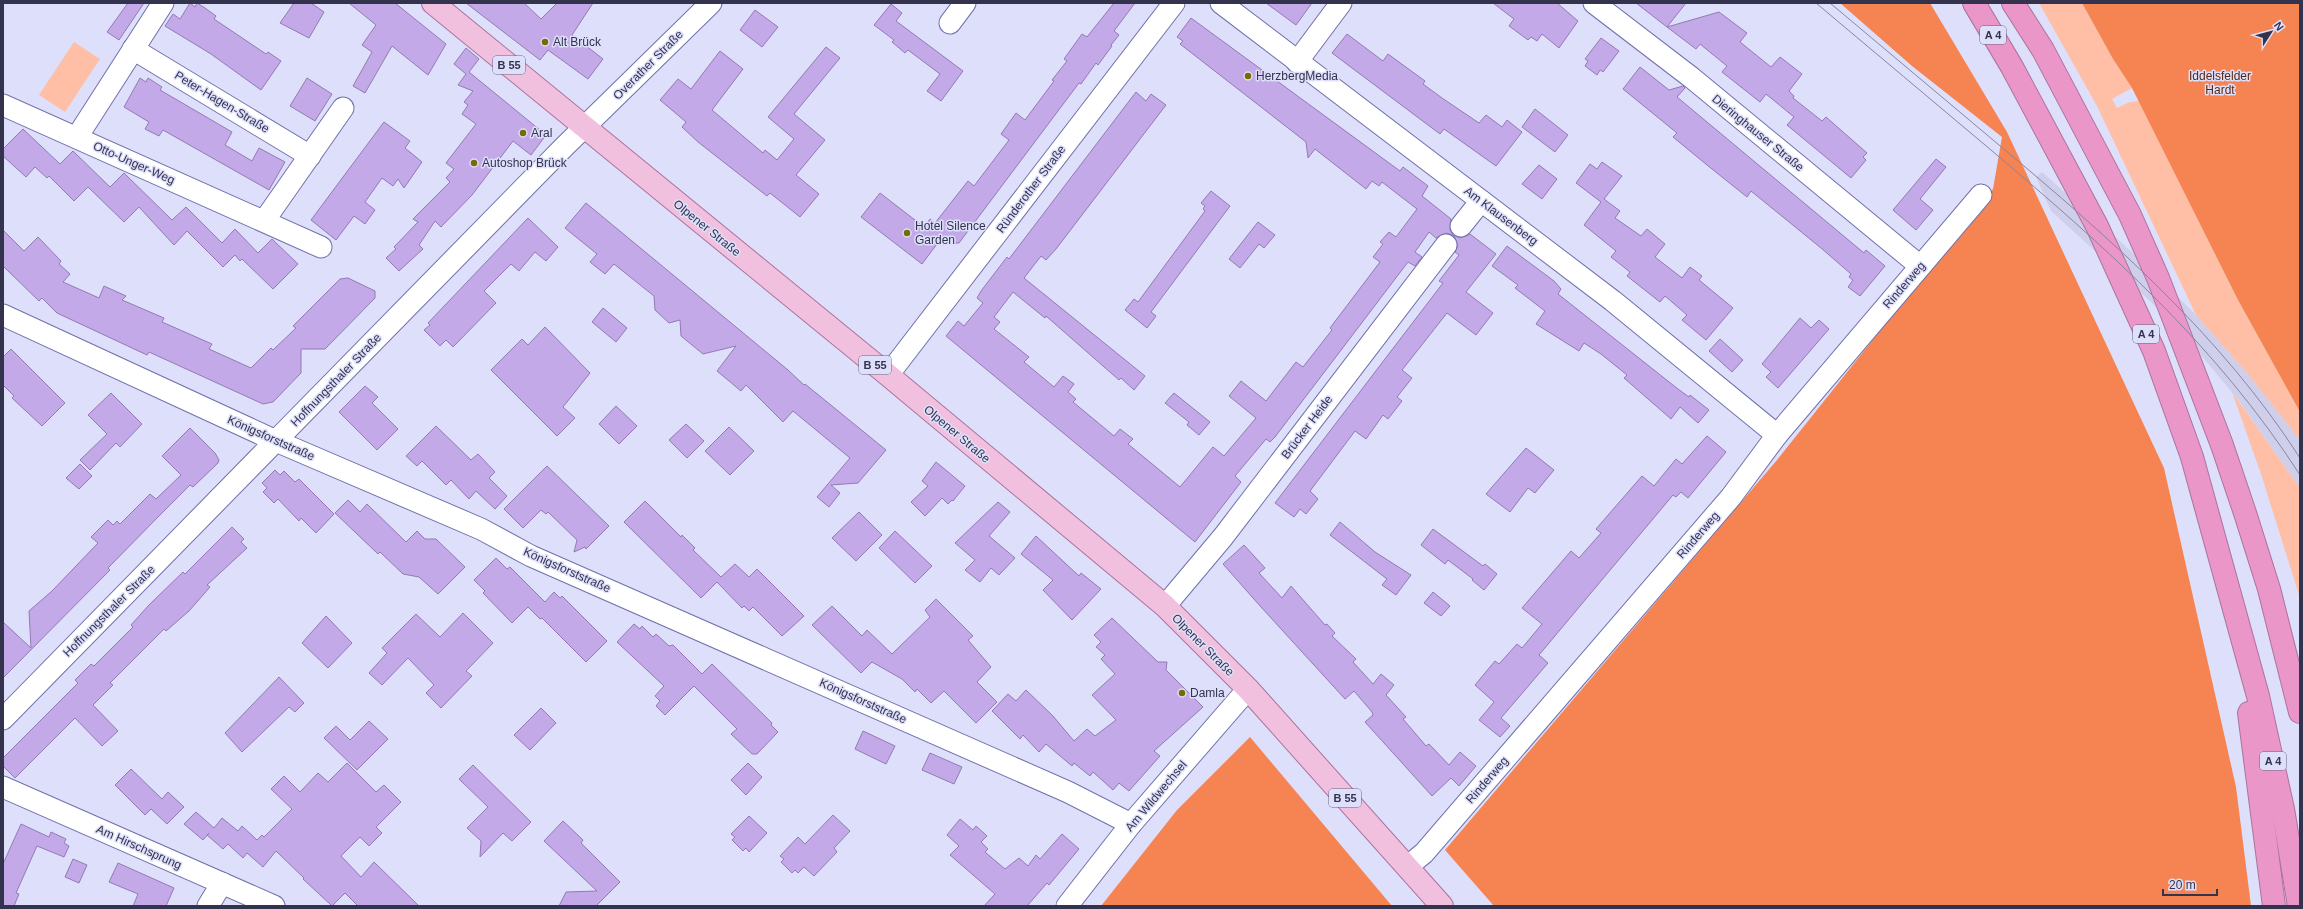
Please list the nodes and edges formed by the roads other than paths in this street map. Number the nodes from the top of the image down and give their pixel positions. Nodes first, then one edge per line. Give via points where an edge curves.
1 (163, 3) edge
2 (433, 3) edge
3 (711, 3) edge
4 (965, 3) edge
5 (1174, 3) edge
6 (1221, 3) edge
7 (1341, 3) edge
8 (1594, 3) edge
9 (1974, 3) edge
10 (2012, 3) edge
11 (950, 23) dead end
12 (133, 49) junction
13 (1297, 62) junction
14 (3, 105) edge
15 (343, 108) dead end
16 (584, 127) junction
17 (77, 137) junction
18 (310, 156) junction
19 (1981, 195) dead end
20 (1481, 201) junction
21 (264, 221) junction
22 (1461, 226) dead end
23 (1446, 245) dead end
24 (320, 247) dead end
25 (1920, 266) junction
26 (3, 315) edge
27 (888, 376) junction
28 (1777, 435) junction
29 (276, 441) junction
30 (1165, 606) junction
31 (2236, 618) junction
32 (1248, 689) junction
33 (2300, 712) edge
34 (3, 719) edge
35 (3, 787) edge
36 (1131, 824) junction
37 (1407, 867) junction
38 (222, 883) junction
39 (208, 906) edge
40 (274, 906) edge
41 (1067, 906) edge
42 (1442, 906) edge
43 (2274, 906) edge
44 (2299, 906) edge

1 - 12 street
2 - 16 main road, Olpener Straße / B 55
3 - 16 street, Overather Straße
4 - 11 street
5 - 27 street, Ründerother Straße
6 - 13 street, Am Klausenberg
7 - 13 street
8 - 25 street, Dieringhauser Straße via 1692,78
9 - 31 highway, A 4 via 2012,67 2097,226 2154,351 2192,456
10 - 33 highway, A 4 via 2043,50 2130,215 2158,278 2245,513 2269,589
12 - 17 street
12 - 18 street, Peter-Hagen-Straße
13 - 20 street, Am Klausenberg
14 - 17 street, Otto-Unger-Weg
15 - 18 street
16 - 27 main road, Olpener Straße / B 55
16 - 29 street, Hoffnungsthaler Straße
17 - 21 street, Otto-Unger-Weg
18 - 21 street
19 - 25 street, Rinderweg
20 - 22 street
20 - 28 street, Am Klausenberg via 1613,301
21 - 24 street, Otto-Unger-Weg
23 - 30 street, Brücker Heide via 1223,537
25 - 28 street, Rinderweg
26 - 29 street, Königsforststraße
27 - 30 main road, Olpener Straße / B 55
28 - 37 street, Rinderweg via 1726,503 1424,853
29 - 34 street, Hoffnungsthaler Straße
29 - 36 street, Königsforststraße via 481,530 531,556 1061,788
30 - 32 main road, Olpener Straße / B 55
31 - 43 highway
31 - 44 highway, A 4 via 2272,755
32 - 36 street, Am Wildwechsel
32 - 37 main road, Olpener Straße / B 55
35 - 38 street, Am Hirschsprung
36 - 41 street, Am Wildwechsel
37 - 42 main road, Olpener Straße / B 55
38 - 39 street
38 - 40 street, Am Hirschsprung

